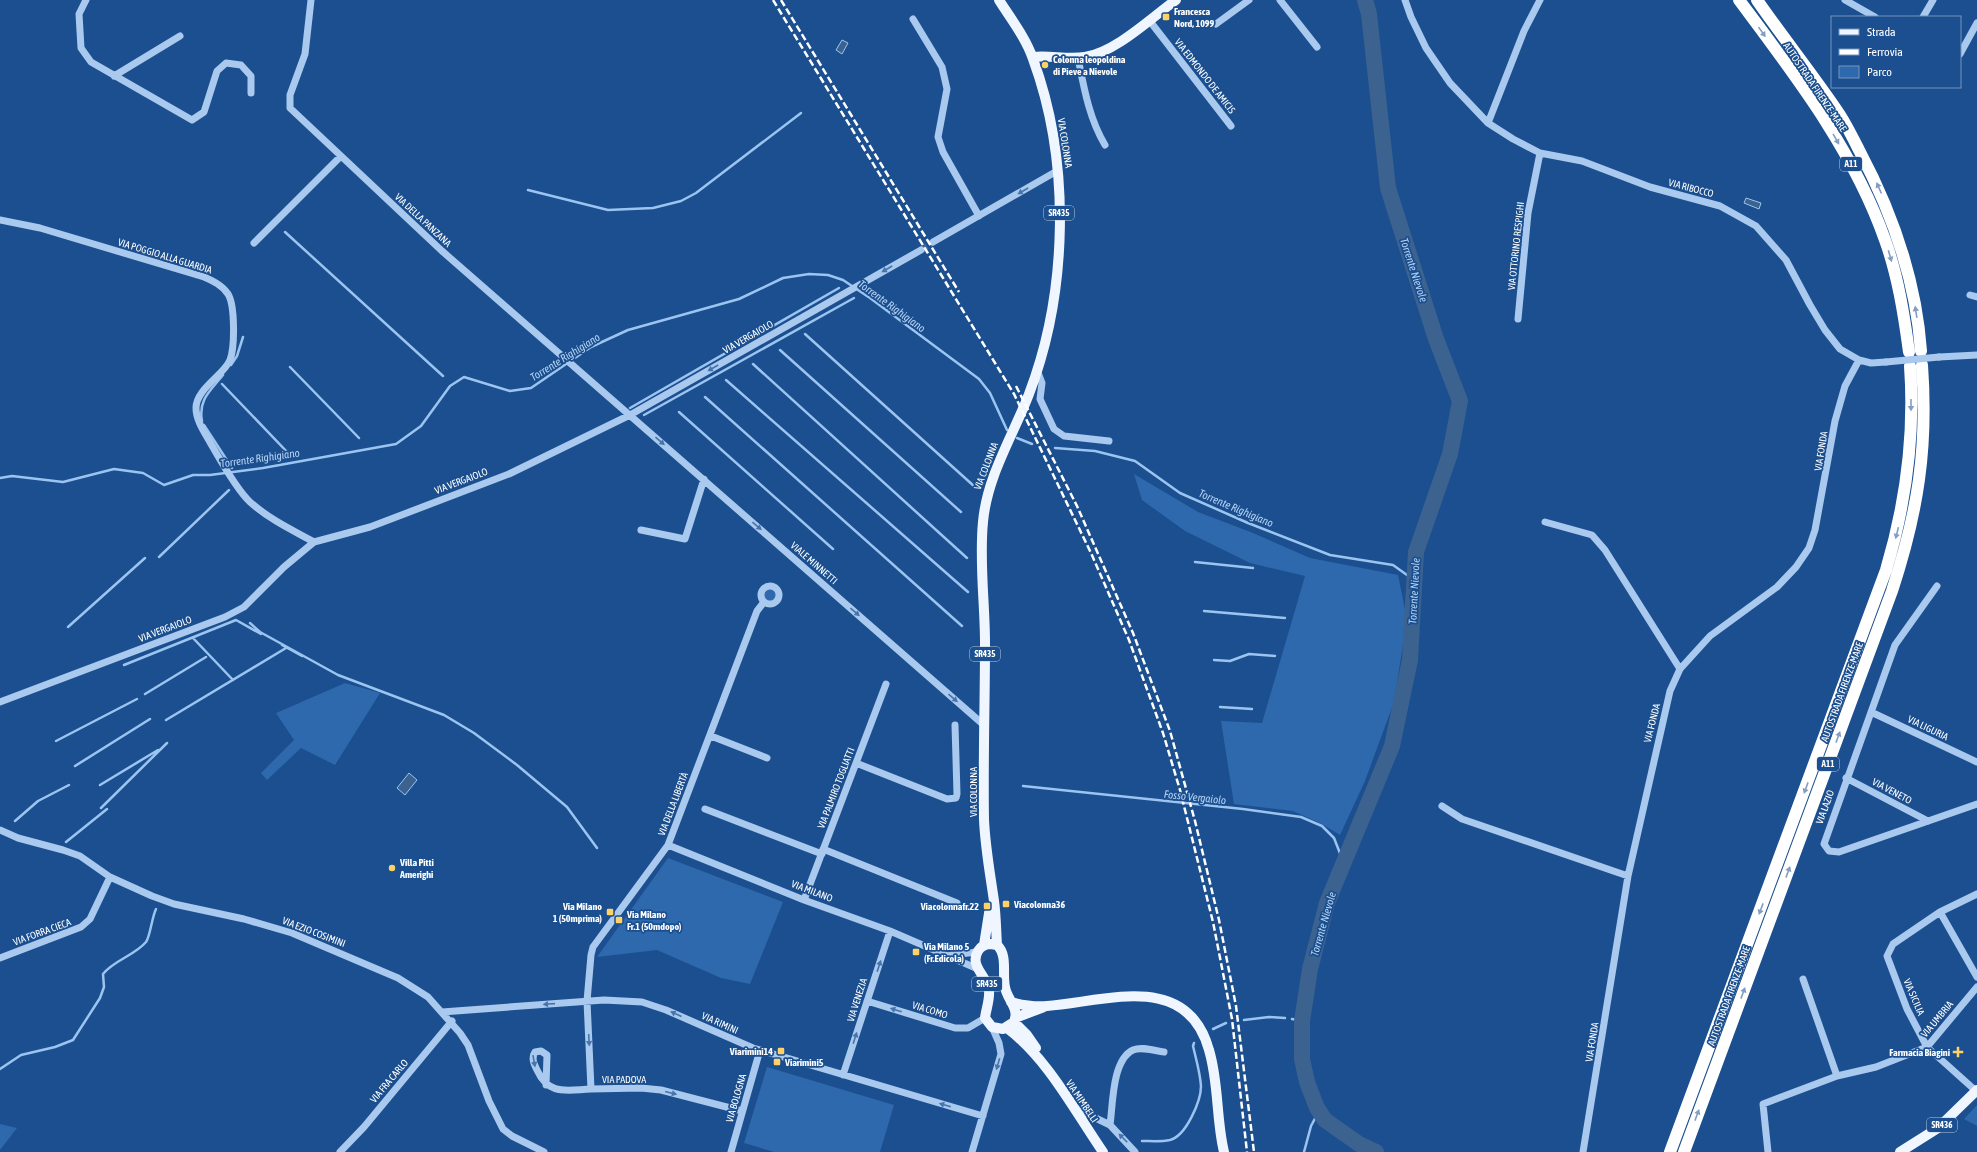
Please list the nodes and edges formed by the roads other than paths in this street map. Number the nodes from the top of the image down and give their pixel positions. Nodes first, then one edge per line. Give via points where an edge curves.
1 (86, 0) edge
2 (310, 0) edge
3 (999, 0) edge
4 (1176, 0) edge
5 (1249, 0) edge
6 (1280, 0) edge
7 (1405, 0) edge
8 (1540, 0) edge
9 (1739, 0) edge
10 (1757, 0) edge
11 (1844, 0) edge
12 (1933, 0) edge
13 (1873, 16) edge
14 (1924, 16) edge
15 (913, 19) dead end
16 (1149, 20) junction
17 (1977, 23) edge
18 (1216, 24) dead end
19 (180, 36) dead end
20 (1317, 47) dead end
21 (1961, 52) edge
22 (1033, 57) junction
23 (1078, 58) junction
24 (114, 76) junction
25 (251, 93) dead end
26 (1488, 123) junction
27 (1231, 126) dead end
28 (1105, 145) dead end
29 (1540, 153) junction
30 (340, 156) junction
31 (1057, 171) junction
32 (979, 216) junction
33 (0, 220) edge
34 (933, 242) tunnel mouth
35 (254, 243) dead end
36 (921, 250) tunnel mouth
37 (1518, 319) dead end
38 (1921, 351) dead end
39 (1909, 352) dead end
40 (1977, 355) edge
41 (1859, 360) junction
42 (1037, 370) junction
43 (1029, 394) junction
44 (1040, 399) junction
45 (630, 415) junction
46 (1109, 441) dead end
47 (704, 479) junction
48 (1545, 522) dead end
49 (641, 530) dead end
50 (314, 542) junction
51 (1937, 586) dead end
52 (764, 602) dead end
53 (1680, 669) junction
54 (886, 684) dead end
55 (0, 702) edge
56 (1871, 712) junction
57 (954, 725) dead end
58 (986, 726) junction
59 (711, 736) junction
60 (767, 758) dead end
61 (1977, 762) edge
62 (856, 763) junction
63 (1846, 778) junction
64 (1977, 804) edge
65 (1442, 806) dead end
66 (705, 809) dead end
67 (1928, 821) junction
68 (0, 830) edge
69 (668, 845) junction
70 (823, 852) junction
71 (1628, 876) junction
72 (110, 877) junction
73 (993, 894) junction
74 (1977, 894) edge
75 (804, 900) junction
76 (957, 903) dead end
77 (1940, 912) junction
78 (890, 931) junction
79 (997, 944) junction
80 (981, 949) junction
81 (949, 955) junction
82 (0, 958) edge
83 (978, 969) junction
84 (1977, 977) edge
85 (1803, 979) dead end
86 (1977, 987) edge
87 (587, 1001) junction
88 (867, 1001) junction
89 (1011, 1002) junction
90 (1046, 1006) junction
91 (442, 1012) junction
92 (985, 1018) junction
93 (452, 1021) junction
94 (1012, 1023) junction
95 (992, 1027) junction
96 (1927, 1047) junction
97 (760, 1050) junction
98 (1164, 1052) dead end
99 (843, 1075) junction
100 (1837, 1076) junction
101 (546, 1084) dead end
102 (591, 1089) junction
103 (1976, 1090) edge
104 (1072, 1107) junction
105 (742, 1111) junction
106 (983, 1116) junction
107 (1110, 1125) junction
108 (534, 1150) edge
109 (340, 1152) edge
110 (544, 1152) edge
111 (731, 1152) edge
112 (972, 1152) edge
113 (1102, 1152) edge
114 (1135, 1152) edge
115 (1224, 1152) edge
116 (1583, 1152) edge
117 (1670, 1152) edge
118 (1684, 1152) edge
119 (1768, 1152) edge
120 (1900, 1152) edge

1 - 24 street via 79,14 80,48 92,62
2 - 30 street, VIA DELLA PANZANA via 305,54 290,95 290,108
3 - 22 main road, SR435
4 - 16 main road
5 - 18 street
6 - 20 street
7 - 26 street, VIA RIBOCCO via 1426,48 1450,83
8 - 26 street via 1524,31
9 -> 39 highway, AUTOSTRADA FIRENZE-MARE / A11 via 1828,124 1860,181 1885,240 1898,284
38 -> 10 highway, AUTOSTRADA FIRENZE-MARE / A11 via 1915,302 1907,270 1896,230 1873,176 1841,116
11 - 13 street
12 - 14 street
15 - 32 street via 942,67 947,89 938,137 943,152
16 - 23 main road via 1104,50
16 - 27 street, VIA EDMONDO DE AMICIS
17 - 21 street
19 - 24 street
22 - 23 main road
22 - 31 main road, VIA COLONNA / SR435 via 1048,111
23 - 28 street via 1089,111 1096,131
24 - 25 street via 192,120 204,112 217,71 226,63 241,64 251,76
26 - 29 street, VIA RIBOCCO
29 - 37 street, VIA OTTORINO RESPIGHI via 1528,213
29 - 41 street, VIA RIBOCCO via 1582,161 1650,187 1720,206 1756,226 1786,260 1832,340 1844,352
30 - 35 street
30 - 45 street, VIA DELLA PANZANA via 442,251
31 -> 32 street
31 - 42 main road, VIA COLONNA / SR435 via 1058,249 1055,291
32 - 34 street
33 - 50 street, VIA POGGIO ALLA GUARDIA via 40,228 216,282 228,295 235,327 230,360 197,403 199,422 221,462 249,501 275,521
36 -> 45 street, VIA VERGAIOLO
40 - 41 street, VIA RIBOCCO, bridge via 1871,363
41 - 53 street, VIA FONDA via 1843,393 1817,522 1809,548 1796,567 1777,587 1710,636
42 - 43 main road, VIA COLONNA / SR435
42 - 44 street via 1042,383
43 - 44 street
43 - 58 main road, VIA COLONNA / SR435 via 991,483 983,520
44 - 46 street via 1052,426 1061,434
45 -> 47 street, VIALE MINNETTI
45 - 50 street, VIA VERGAIOLO via 509,474 370,527
47 - 49 street via 685,538
47 -> 58 street, VIALE MINNETTI
48 - 53 street via 1592,535 1605,550
50 - 55 street, VIA VERGAIOLO via 284,567 244,607 225,617
51 - 56 street, VIA LAZIO via 1895,645
52 - 59 street, VIA DELLA LIBERTÀ via 758,611
53 - 71 street, VIA FONDA via 1670,691 1658,736
54 - 62 street, VIA PALMIRO TOGLIATTI
56 - 61 street, VIA LIGURIA
56 - 63 street, VIA LAZIO
57 - 62 street via 957,794 954,799 947,799
58 - 73 main road, VIA COLONNA / SR435 via 984,820
59 - 60 street
59 - 69 street, VIA DELLA LIBERTÀ
62 - 70 street, VIA PALMIRO TOGLIATTI
63 - 67 street, VIA VENETO
63 - 67 street, VIA LAZIO via 1825,836 1824,844 1830,851 1839,852
64 - 67 street, VIA LAZIO
65 - 71 street via 1462,819
66 - 70 street
68 - 72 street, VIA EZIO COSIMINI via 18,838 80,856
69 - 75 street, VIA MILANO
69 - 87 street, VIA DELLA LIBERTÀ via 593,947
70 - 75 street, VIA PALMIRO TOGLIATTI
70 - 76 street
71 - 116 street, VIA FONDA
72 - 82 street, VIA FORRA CIECA via 90,919 82,928
72 - 91 street, VIA EZIO COSIMINI via 174,904 244,919 314,941 398,978 428,997
73 - 79 main road, SR435
73 - 80 main road, SR435
74 - 77 street, VIA SICILIA
75 - 78 street, VIA MILANO
77 - 84 street
77 - 96 street, VIA SICILIA via 1893,944 1887,956 1907,1009
78 - 81 street, VIA MILANO
88 -> 78 street, VIA VENEZIA
79 - 80 main road
79 - 89 main road, SR435 via 1003,956 1005,988
80 - 81 street
80 - 83 main road, SR435 via 975,960
81 - 83 street, VIA MILANO
83 - 92 main road, SR435 via 986,979 989,989
85 - 100 street
86 - 96 street, VIA UMBRIA
87 -> 91 street, VIA RIMINI
97 -> 87 street, VIA RIMINI via 642,1002
87 -> 102 street, VIA PADOVA
92 -> 88 street, VIA COMO via 968,1028 955,1028
99 -> 88 street, VIA VENEZIA
89 - 90 main road
89 - 94 main road, SR435 via 1015,1008
90 - 94 main road
90 - 115 main road via 1134,996 1159,999 1182,1010 1197,1024 1209,1050
91 - 93 street, VIA EZIO COSIMINI
92 - 95 main road
93 - 108 street, VIA EZIO COSIMINI via 468,1045 489,1102 503,1129
93 - 109 street, VIA FRA CARLO
94 - 95 main road
94 - 104 main road, VIA MIMBELLI / SR435 via 1031,1040 1042,1063
95 -> 106 street via 1001,1054
96 - 100 street, VIA UMBRIA via 1876,1067
96 - 103 street, VIA SICILIA
97 - 99 street, VIA RIMINI
97 - 105 street, VIA BOLOGNA
98 - 107 street via 1143,1048 1134,1050 1126,1056 1117,1072
106 -> 99 street, VIA RIMINI
100 - 119 street, VIA UMBRIA via 1763,1104
101 - 102 street via 557,1090
102 -> 105 street, VIA PADOVA via 662,1090
103 - 120 main road, SR436 via 1938,1128
104 - 107 street
104 - 113 main road, VIA MIMBELLI / SR435
105 - 111 street, VIA BOLOGNA
106 - 112 street
114 -> 107 street
108 - 110 street, VIA EZIO COSIMINI
118 -> 117 highway, AUTOSTRADA FIRENZE-MARE / A11 via 1906,548 1919,488 1924,442 1924,396 1916,365 1909,464 1897,534 1888,563

